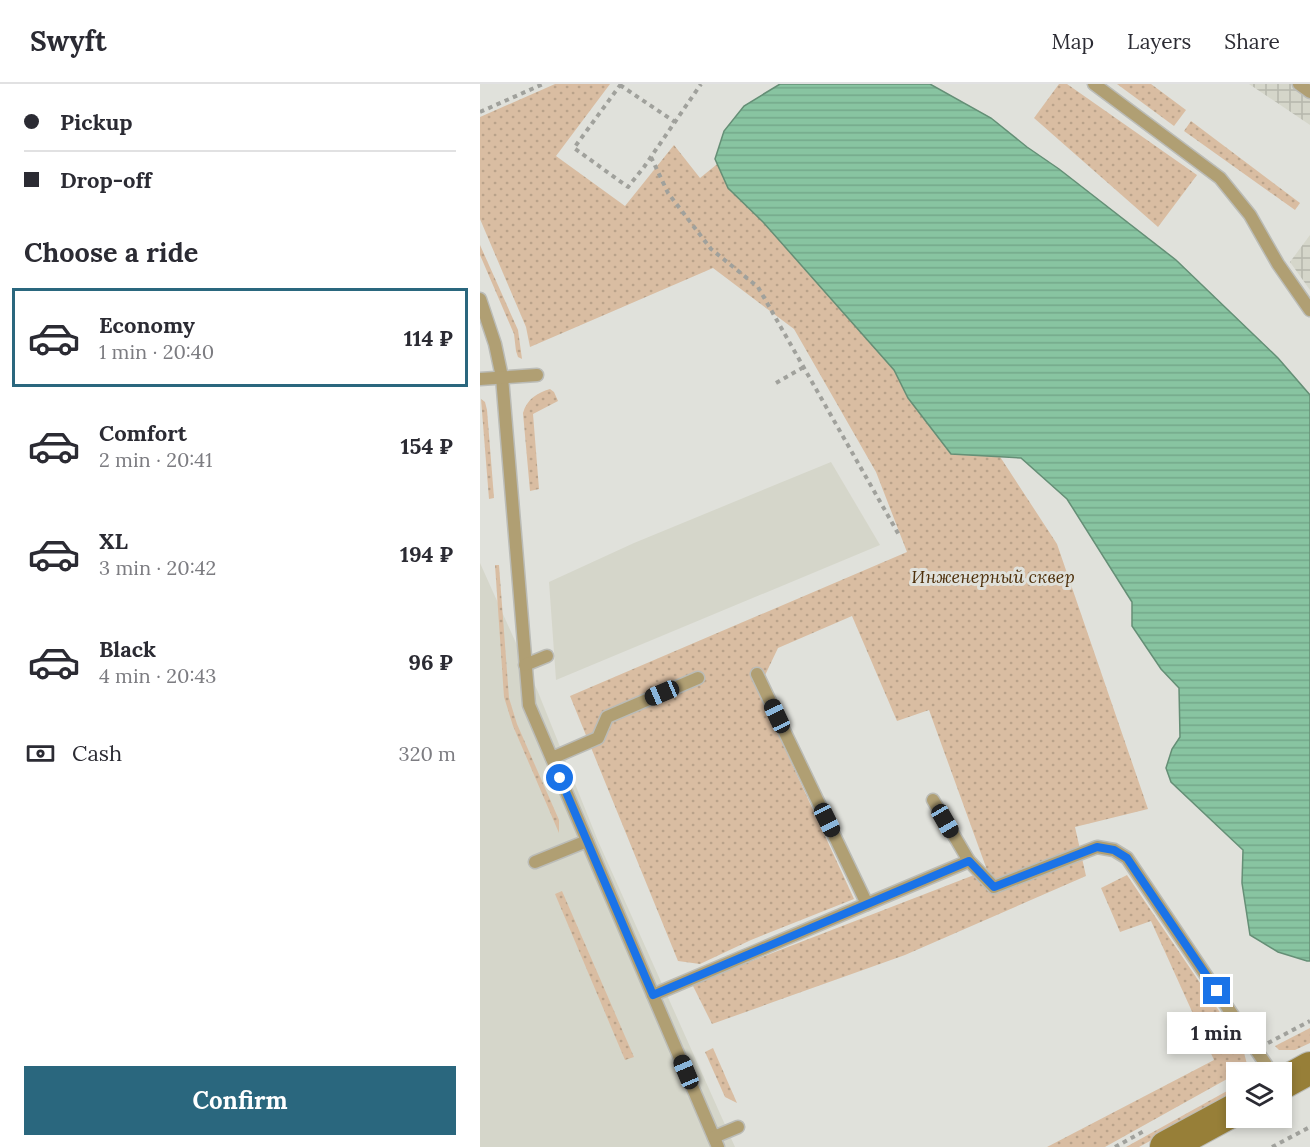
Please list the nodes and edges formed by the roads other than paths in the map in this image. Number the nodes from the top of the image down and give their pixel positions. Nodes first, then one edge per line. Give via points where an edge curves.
1 (1094, 84) edge
2 (1299, 84) edge
3 (1310, 93) edge
4 (480, 299) edge
5 (1310, 310) edge
6 (537, 375) dead end
7 (501, 377) junction
8 (480, 379) edge
9 (548, 656) dead end
10 (525, 665) junction
11 (757, 674) dead end
12 (698, 678) dead end
13 (552, 758) junction
14 (933, 800) dead end
15 (587, 841) junction
16 (969, 861) junction
17 (535, 862) dead end
18 (867, 904) junction
19 (653, 995) junction
20 (1264, 1062) edge
21 (1310, 1068) edge
22 (1292, 1078) edge
23 (1226, 1114) edge
24 (738, 1127) dead end
25 (716, 1142) edge
26 (1166, 1147) edge

1 - 5 lane via 1220,178 1250,215
2 - 3 lane
4 - 7 lane
6 - 7 lane
7 - 8 lane
7 - 10 lane
9 - 10 lane
10 - 13 lane via 529,705
11 - 18 lane
12 - 13 lane via 607,717 598,738
13 - 15 lane
14 - 16 lane
15 - 17 lane
15 - 19 lane
16 - 18 lane
16 - 20 lane via 994,887 1097,847 1114,850 1127,858
18 - 19 lane
19 - 25 lane
21 - 22 street
23 - 26 street
24 - 25 lane

